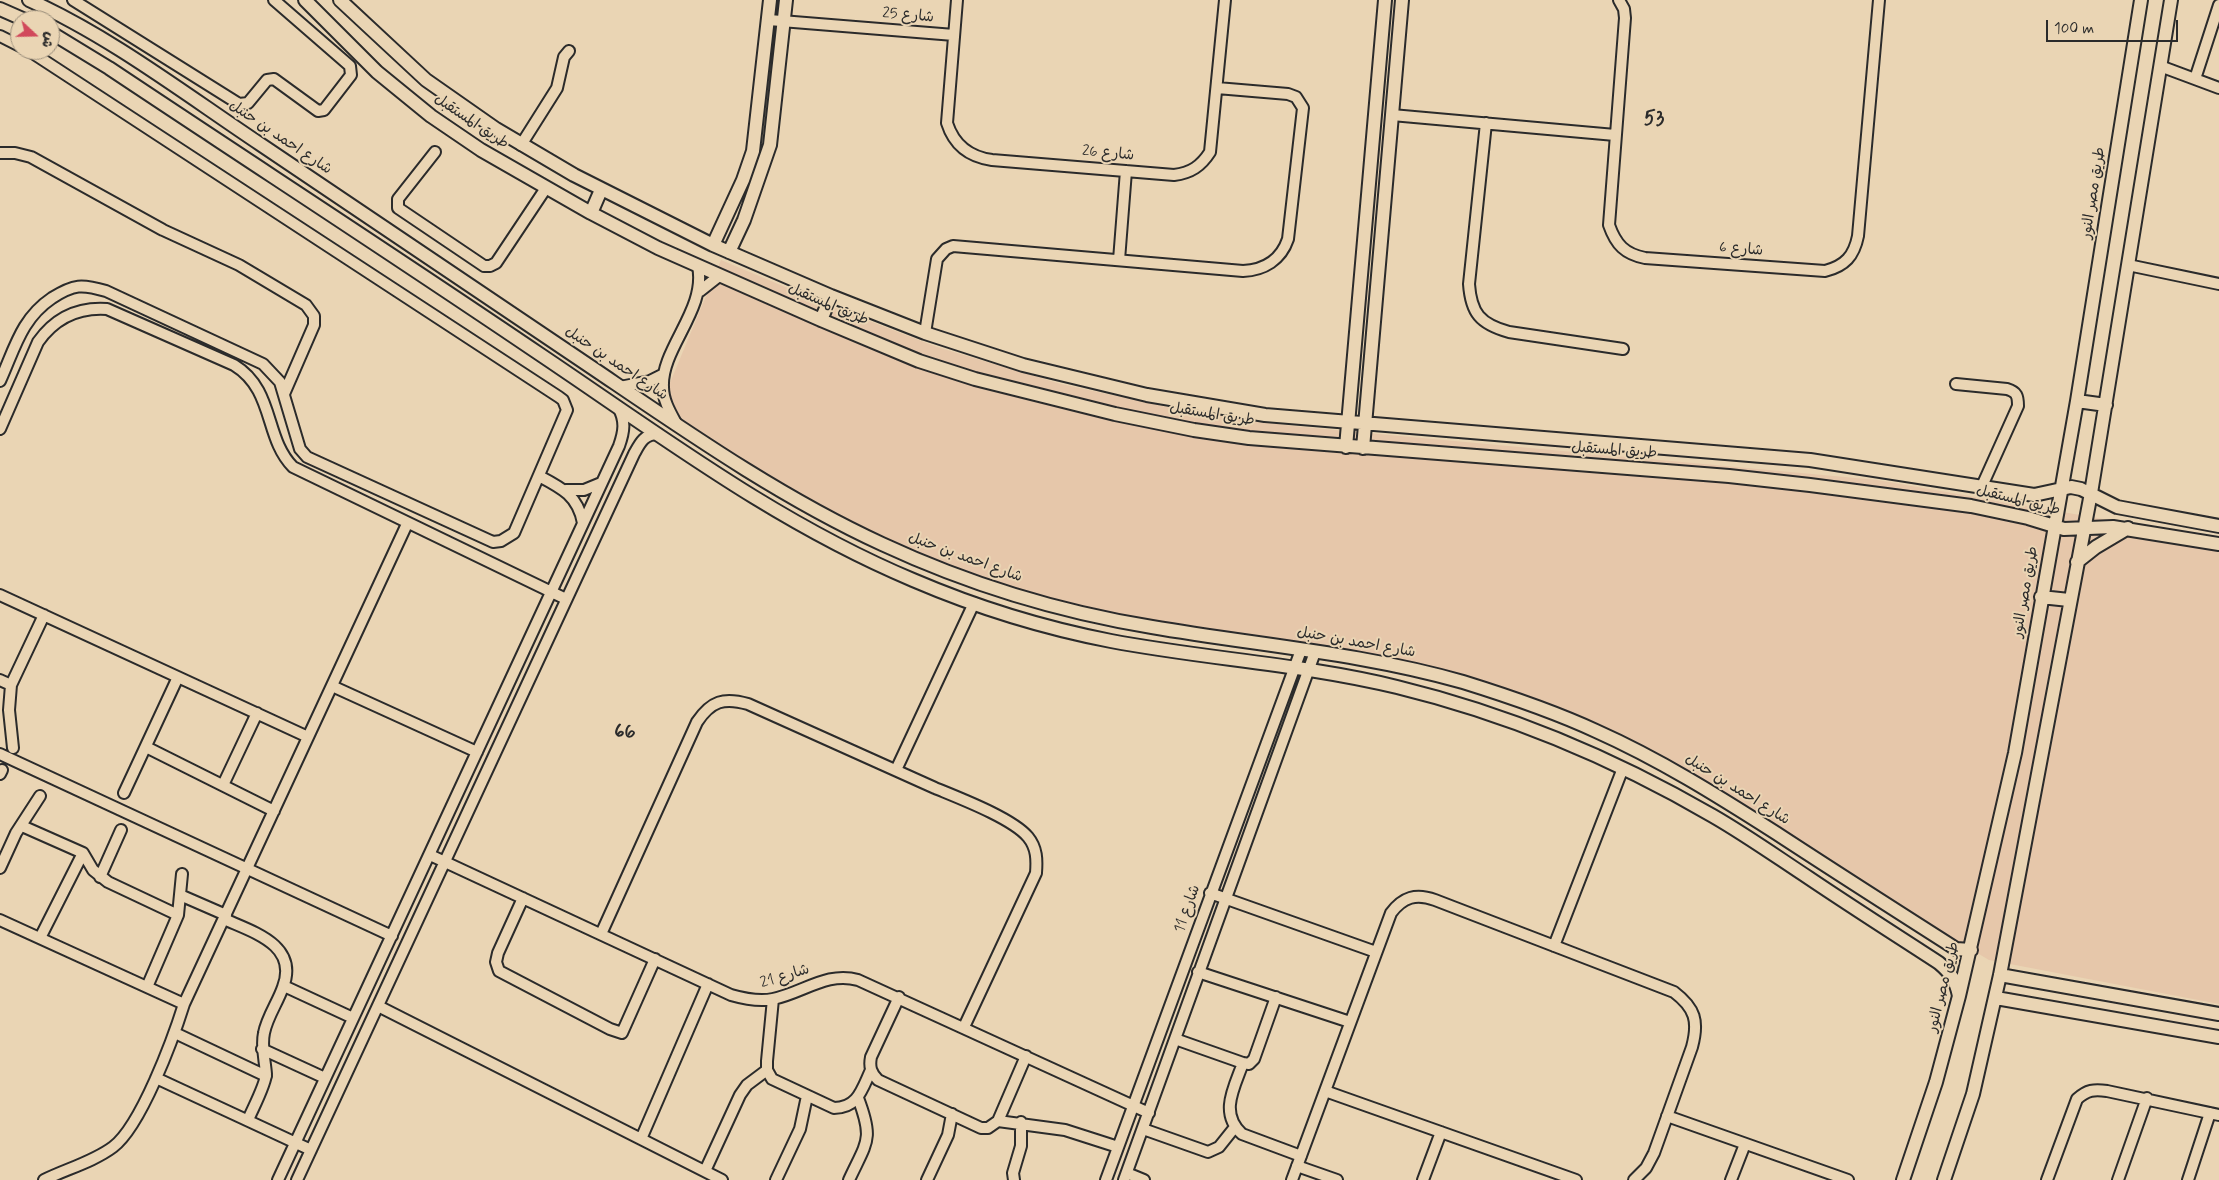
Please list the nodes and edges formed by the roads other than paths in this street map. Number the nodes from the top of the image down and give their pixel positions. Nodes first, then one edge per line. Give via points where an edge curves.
1 (29, 0) edge
2 (73, 0) edge
3 (274, 0) edge
4 (305, 0) edge
5 (340, 0) edge
6 (770, 0) edge
7 (786, 0) edge
8 (957, 0) edge
9 (1225, 0) edge
10 (1386, 0) edge
11 (1402, 0) edge
12 (1619, 0) edge
13 (1879, 0) edge
14 (2141, 0) edge
15 (2171, 0) edge
16 (2219, 5) edge
17 (769, 20) junction
18 (785, 20) junction
19 (954, 35) junction
20 (60, 38) edge
21 (569, 51) dead end
22 (43, 60) edge
23 (2160, 66) junction
24 (2195, 79) junction
25 (1378, 84) junction
26 (1395, 85) junction
27 (1217, 88) junction
28 (2219, 88) edge
29 (1392, 114) junction
30 (1486, 123) junction
31 (1615, 135) junction
32 (521, 145) junction
33 (435, 152) dead end
34 (0, 153) edge
35 (1126, 171) junction
36 (546, 188) junction
37 (601, 190) junction
38 (591, 213) junction
39 (713, 245) junction
40 (729, 252) junction
41 (1119, 260) junction
42 (2128, 265) junction
43 (698, 266) junction
44 (720, 276) junction
45 (2219, 284) edge
46 (700, 291) junction
47 (831, 296) junction
48 (488, 298) junction
49 (478, 312) junction
50 (821, 320) junction
51 (924, 333) junction
52 (1623, 349) dead end
53 (664, 374) junction
54 (0, 381) edge
55 (1956, 384) dead end
56 (620, 387) junction
57 (284, 394) junction
58 (2077, 401) junction
59 (2106, 405) junction
60 (617, 406) junction
61 (676, 423) junction
62 (1349, 423) junction
63 (1366, 423) junction
64 (0, 429) edge
65 (658, 434) junction
66 (619, 446) junction
67 (1346, 447) junction
68 (1363, 448) junction
69 (634, 454) junction
70 (539, 476) junction
71 (759, 477) junction
72 (601, 483) junction
73 (1982, 486) junction
74 (566, 490) junction
75 (2061, 490) junction
76 (2015, 492) junction
77 (2091, 493) junction
78 (748, 496) junction
79 (2132, 510) junction
80 (2011, 514) junction
81 (583, 523) junction
82 (407, 524) junction
83 (2054, 526) junction
84 (2219, 526) edge
85 (2084, 528) junction
86 (2128, 529) junction
87 (2219, 544) edge
88 (2076, 562) junction
89 (550, 592) junction
90 (0, 595) edge
91 (2041, 597) junction
92 (566, 600) junction
93 (2069, 600) junction
94 (974, 603) junction
95 (44, 615) junction
96 (1301, 650) junction
97 (1315, 652) junction
98 (1294, 668) junction
99 (1309, 670) junction
100 (178, 677) junction
101 (0, 680) edge
102 (11, 685) junction
103 (332, 686) junction
104 (1282, 700) junction
105 (1296, 705) junction
106 (257, 713) junction
107 (308, 737) junction
108 (146, 747) junction
109 (13, 748) dead end
110 (477, 752) junction
111 (0, 754) edge
112 (1623, 768) junction
113 (896, 770) junction
114 (223, 786) junction
115 (124, 793) dead end
116 (40, 796) dead end
117 (274, 811) junction
118 (22, 826) junction
119 (121, 830) dead end
120 (83, 853) junction
121 (430, 855) junction
122 (444, 862) junction
123 (0, 868) edge
124 (247, 869) junction
125 (182, 874) dead end
126 (100, 877) junction
127 (1210, 893) junction
128 (180, 895) junction
129 (523, 898) junction
130 (1224, 898) junction
131 (178, 915) junction
132 (225, 917) junction
133 (0, 920) edge
134 (601, 934) junction
135 (392, 936) junction
136 (40, 938) junction
137 (1554, 946) junction
138 (1971, 950) junction
139 (1376, 952) junction
140 (655, 959) junction
141 (1198, 972) junction
142 (2000, 975) junction
143 (708, 984) junction
144 (284, 986) junction
145 (147, 987) junction
146 (1960, 996) junction
147 (899, 997) junction
148 (1276, 998) junction
149 (1996, 998) junction
150 (773, 999) junction
151 (184, 1004) junction
152 (378, 1006) junction
153 (2218, 1014) edge
154 (353, 1018) junction
155 (1350, 1022) junction
156 (964, 1027) junction
157 (175, 1033) junction
158 (2215, 1037) edge
159 (1175, 1038) junction
160 (262, 1049) junction
161 (1026, 1056) junction
162 (1243, 1063) junction
163 (767, 1070) junction
164 (871, 1070) junction
165 (266, 1076) junction
166 (156, 1078) junction
167 (325, 1078) junction
168 (1325, 1091) junction
169 (807, 1096) junction
170 (858, 1098) junction
171 (2147, 1098) junction
172 (1133, 1106) junction
173 (1149, 1113) junction
174 (952, 1114) junction
175 (2215, 1114) edge
176 (1667, 1116) junction
177 (248, 1120) junction
178 (998, 1120) junction
179 (1021, 1122) junction
180 (1235, 1127) junction
181 (1143, 1129) junction
182 (1442, 1132) junction
183 (641, 1139) junction
184 (295, 1142) junction
185 (1745, 1144) junction
186 (1118, 1147) junction
187 (311, 1150) junction
188 (1299, 1161) junction
189 (705, 1171) junction
190 (1125, 1177) edge
191 (44, 1180) edge
192 (278, 1180) edge
193 (297, 1180) edge
194 (722, 1180) edge
195 (776, 1180) edge
196 (849, 1180) edge
197 (927, 1180) edge
198 (1014, 1180) edge
199 (1106, 1180) edge
200 (1144, 1180) edge
201 (1292, 1180) edge
202 (1337, 1180) edge
203 (1424, 1180) edge
204 (1576, 1180) edge
205 (1634, 1180) edge
206 (1731, 1180) edge
207 (1848, 1180) edge
208 (1903, 1180) edge
209 (1944, 1180) edge
210 (2047, 1180) edge
211 (2118, 1180) edge
212 (2188, 1180) edge

1 - 48 street, شارع احمد بن حنبل via 82,27 175,86
2 - 3 street via 239,104 248,103 267,80 274,79 318,112 324,110 350,75 350,66
4 - 36 street, طريق المستقبل via 404,95 481,150
5 - 32 street, طريق المستقبل via 426,80
6 - 17 street
7 - 18 street
8 - 19 street, شارع 26
9 - 27 street, شارع 26
10 - 25 street
11 - 26 street
12 - 31 street, شارع 6 via 1625,18
13 - 31 street, شارع 6 via 1858,236 1856,249 1838,268 1825,271 1632,255 1613,238 1609,225
14 - 58 street, طريق مصر النور
15 - 23 street
16 - 24 street
17 - 18 street, شارع 25
17 - 39 street via 753,151 740,188
18 - 19 street, شارع 25
18 - 40 street via 770,145 744,220
19 - 35 street, شارع 26 via 947,123 965,150 982,159
20 - 49 street
21 - 32 street via 564,57 557,88
22 - 70 street via 564,400 566,416
23 - 24 street
23 - 42 street
24 - 28 street
25 - 26 street
25 - 62 street
26 - 29 street
27 - 35 street, شارع 26 via 1212,143 1199,166 1174,175
27 - 41 street via 1288,94 1301,104 1303,114 1285,248 1271,264 1250,271
29 - 30 street
29 - 63 street
30 - 31 street
30 - 52 street via 1469,284 1470,301 1478,316 1492,327 1509,332
32 - 37 street, طريق المستقبل
33 - 36 street via 398,198 398,208 484,266 496,263
34 - 57 street via 31,157 163,230 239,266 306,305 314,316 314,325
35 - 41 street
36 - 38 street, طريق المستقبل
37 - 38 street
37 - 39 street, طريق المستقبل
38 - 43 street, طريق المستقبل
39 - 40 street, طريق المستقبل
40 - 47 street, طريق المستقبل
41 - 51 street via 964,247 946,249 937,259
42 - 45 street
42 - 59 street
43 - 44 street, طريق المستقبل
43 - 46 street
44 - 46 street
44 - 50 street, طريق المستقبل
46 - 53 street
47 - 50 street
47 - 51 street, طريق المستقبل
48 - 49 street
48 - 56 street, شارع احمد بن حنبل
49 - 60 street
50 - 67 street, طريق المستقبل via 919,361 1038,396 1194,430
51 - 62 street, طريق المستقبل via 1047,371 1147,395 1265,415
53 - 56 street via 650,381
53 - 61 street via 664,395
54 - 57 street via 30,316 65,290 81,286 110,292 263,364 272,372
55 - 73 street via 2008,389 2018,397 2018,406
56 - 61 street, شارع احمد بن حنبل
57 - 70 street via 300,449 308,457 486,541 501,542 514,532
58 - 59 street
58 - 75 street, طريق مصر النور
59 - 77 street
60 - 65 street
60 - 66 street via 624,429
61 - 71 street, شارع احمد بن حنبل
62 - 63 street, طريق المستقبل
62 - 67 street
63 - 68 street
63 - 73 street, طريق المستقبل via 1810,460
64 - 82 street via 45,332 73,313 107,309 242,369 259,388 284,455 293,467
65 - 69 street via 642,440
65 - 78 street
66 - 69 street
66 - 72 street
67 - 68 street, طريق المستقبل
68 - 80 street, طريق المستقبل via 1738,477 1971,506
69 - 92 street
70 - 74 street
71 - 78 street
71 - 96 street, شارع احمد بن حنبل via 883,545 1015,595 1153,628
72 - 74 street via 584,490
72 - 81 street
73 - 76 street, طريق المستقبل
74 - 81 street via 576,501
75 - 76 street, طريق المستقبل via 2034,495
75 - 77 street, طريق المستقبل via 2076,488
75 - 83 street, طريق مصر النور
76 - 80 street
77 - 79 street, طريق المستقبل via 2117,507
77 - 85 street
78 - 94 street via 858,556
79 - 84 street, طريق المستقبل
79 - 86 street
80 - 83 street, طريق المستقبل
81 - 89 street
82 - 89 street
82 - 103 street
83 - 85 street, طريق المستقبل via 2074,530
83 - 91 street, طريق مصر النور
85 - 86 street, طريق المستقبل
85 - 88 street
86 - 87 street, طريق المستقبل
86 - 88 street
88 - 93 street
89 - 92 street
89 - 110 street
90 - 95 street
91 - 93 street
91 - 138 street, طريق مصر النور via 2015,753
92 - 122 street
93 - 142 street
94 - 98 street via 1111,641
94 - 113 street
95 - 100 street
95 - 102 street
96 - 97 street, شارع احمد بن حنبل
96 - 98 street, شارع 11
97 - 99 street, شارع 11
97 - 138 street, شارع احمد بن حنبل via 1388,664 1459,681 1529,703 1597,731 1726,801 1956,949
98 - 99 street
98 - 104 street, شارع 11
99 - 105 street, شارع 11
99 - 112 street via 1398,687 1471,708
100 - 106 street
100 - 108 street
101 - 102 street
102 - 109 street via 8,710
103 - 107 street
103 - 110 street
104 - 105 street via 1290,700
104 - 127 street, شارع 11
105 - 130 street, شارع 11
106 - 107 street
106 - 114 street
107 - 117 street
108 - 114 street
108 - 115 street
110 - 121 street
111 - 124 street
112 - 137 street
112 - 146 street via 1718,818 1939,963 1950,972
113 - 134 street via 748,704 732,700 717,702 705,710 697,722
113 - 156 street via 1020,830 1035,849 1036,873 1028,894
114 - 117 street
116 - 118 street
117 - 124 street
118 - 120 street
118 - 123 street
119 - 126 street
120 - 126 street
120 - 136 street
121 - 122 street, شارع 21
121 - 135 street
122 - 129 street, شارع 21
122 - 152 street
124 - 132 street
124 - 135 street
125 - 128 street
126 - 131 street
127 - 130 street
127 - 172 street, شارع 11
128 - 131 street
128 - 132 street
129 - 134 street, شارع 21
129 - 140 street via 498,953 499,971 610,1029 622,1033
130 - 139 street
130 - 141 street, شارع 11
131 - 145 street
132 - 144 street via 272,941 278,948 286,966
132 - 151 street
133 - 136 street
134 - 140 street, شارع 21
135 - 154 street
136 - 145 street
137 - 139 street via 1426,896 1415,896 1401,902 1391,913
137 - 176 street via 1674,992 1686,1002 1694,1016 1696,1031
138 - 146 street, طريق مصر النور
139 - 155 street
140 - 143 street, شارع 21
141 - 148 street
141 - 159 street, شارع 11
142 - 149 street
142 - 153 street
143 - 150 street, شارع 21 via 745,999
143 - 183 street
144 - 154 street
144 - 160 street via 264,1031
145 - 151 street
146 - 208 street, طريق مصر النور via 1936,1082
147 - 150 street, شارع 21 via 858,980 835,977
147 - 156 street, شارع 21
147 - 164 street via 871,1057
148 - 155 street
148 - 162 street via 1254,1059 1250,1064
149 - 158 street
149 - 209 street via 1973,1094
150 - 163 street
151 - 157 street
152 - 183 street
152 - 187 street
153 - 158 street
154 - 167 street
155 - 168 street
156 - 161 street, شارع 21
157 - 165 street
157 - 166 street
159 - 162 street
159 - 173 street, شارع 11
160 - 165 street
160 - 167 street
161 - 172 street, شارع 21
161 - 178 street
162 - 180 street via 1228,1109
163 - 169 street via 772,1079
163 - 189 street via 752,1080 740,1095
164 - 170 street
164 - 174 street via 878,1080
165 - 177 street
166 - 177 street
166 - 191 street via 118,1143
167 - 184 street
168 - 182 street
168 - 188 street
169 - 170 street via 834,1108 852,1105
169 - 195 street via 800,1130
170 - 196 street via 867,1122 868,1137
171 - 175 street
171 - 210 street via 2096,1089 2085,1092 2077,1099
171 - 211 street
172 - 173 street, شارع 21
172 - 186 street, شارع 11
173 - 181 street, شارع 11
174 - 178 street via 981,1128 988,1128
174 - 197 street via 948,1135
175 - 212 street
176 - 185 street
176 - 205 street via 1654,1154
177 - 184 street
178 - 179 street
179 - 186 street via 1064,1130
179 - 198 street via 1021,1146
180 - 181 street via 1218,1147 1208,1152
180 - 188 street via 1242,1134
181 - 190 street, شارع 11
182 - 203 street
182 - 204 street
183 - 189 street
184 - 187 street
184 - 192 street
185 - 206 street
185 - 207 street
186 - 199 street, شارع 11
187 - 193 street
188 - 201 street
188 - 202 street
189 - 194 street
190 - 200 street

